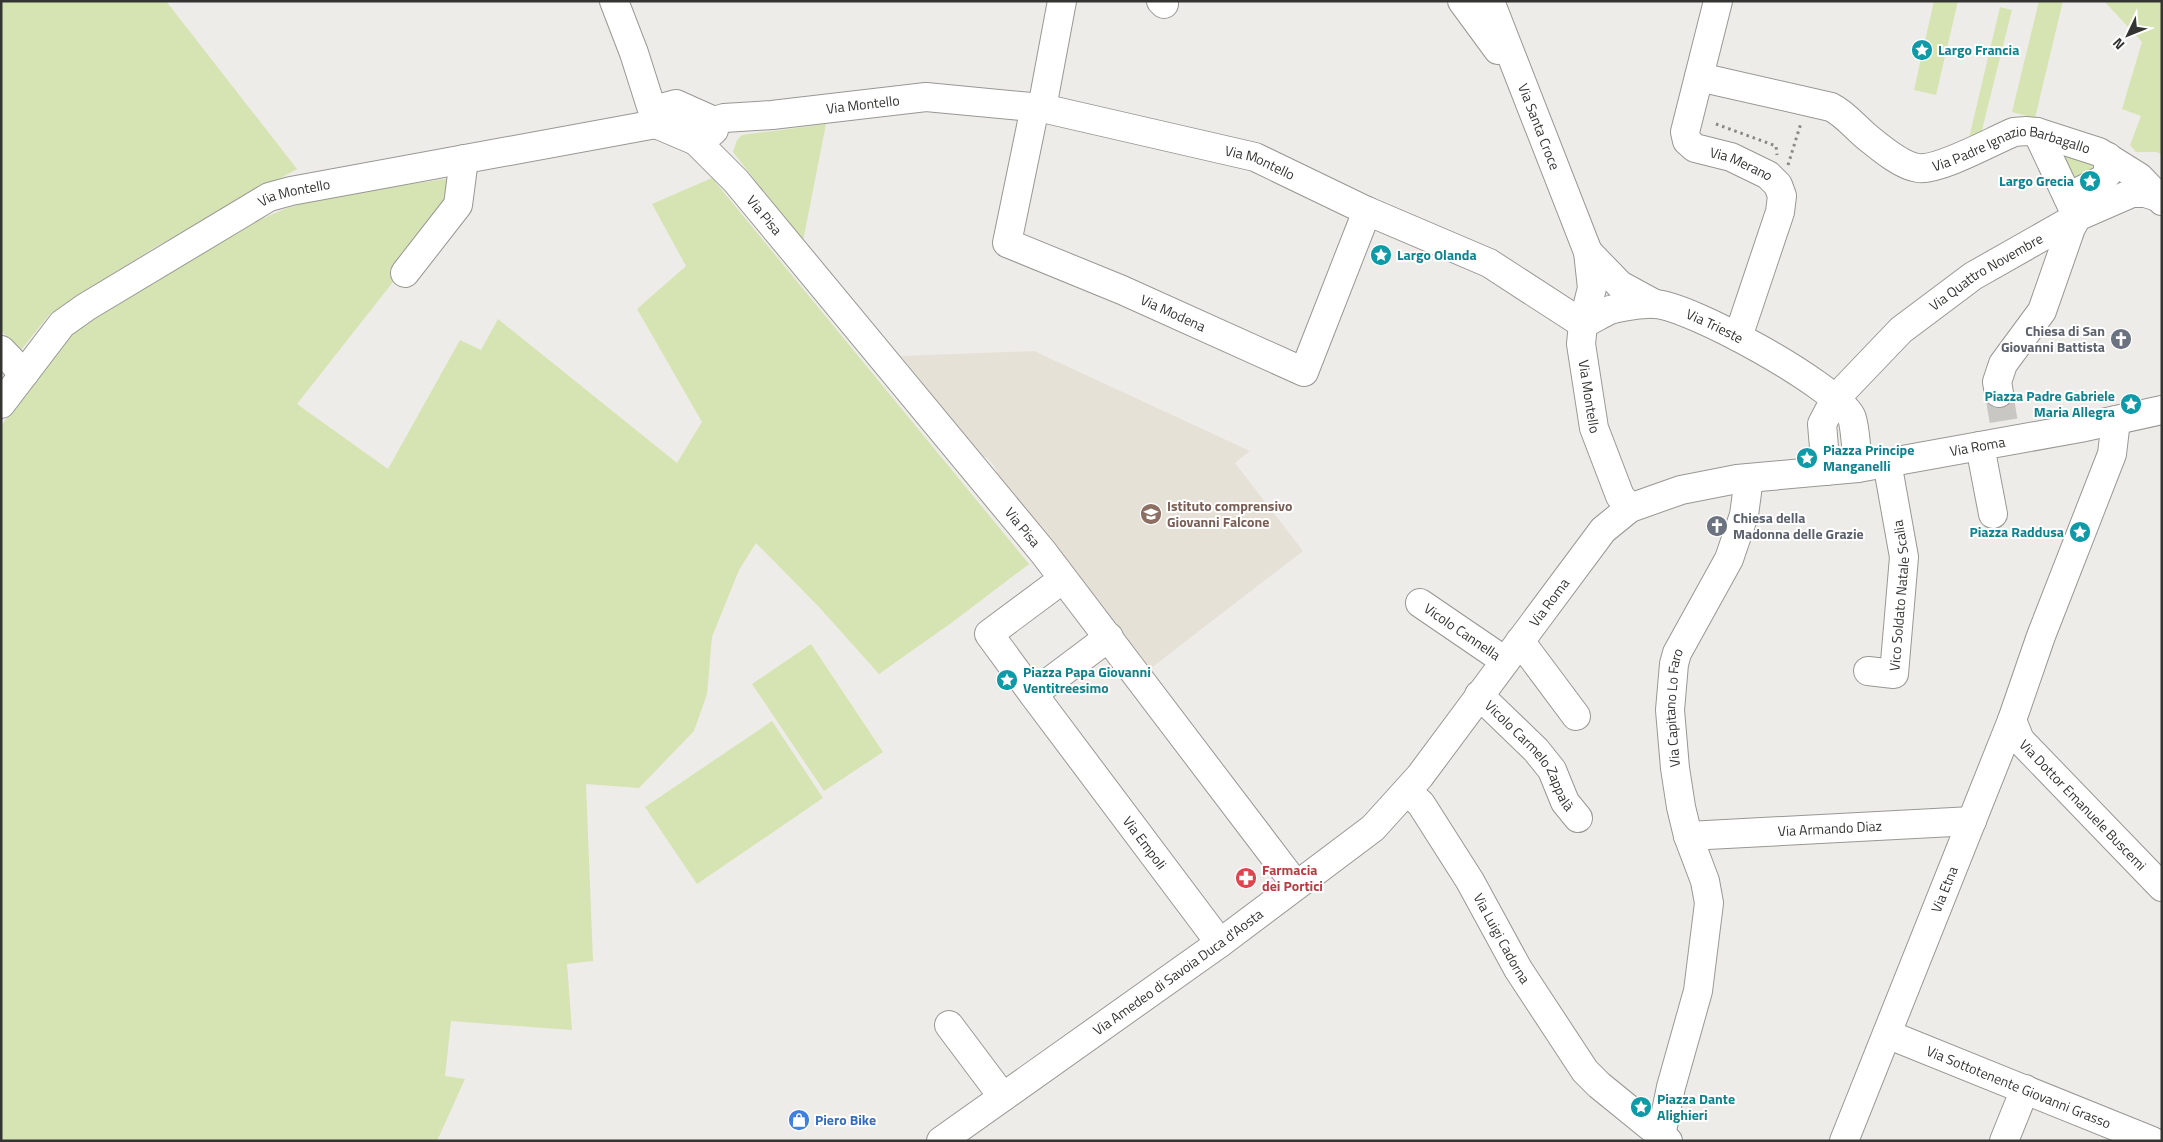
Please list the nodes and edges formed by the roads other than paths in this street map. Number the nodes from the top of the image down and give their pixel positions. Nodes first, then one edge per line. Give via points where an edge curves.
1 (614, 1) edge
2 (1062, 1) edge
3 (1462, 1) edge
4 (1490, 1) edge
5 (1718, 1) edge
6 (1517, 75) junction
7 (1697, 85) junction
8 (1039, 108) junction
9 (662, 115) junction
10 (708, 131) junction
11 (2037, 132) junction
12 (2108, 157) junction
13 (464, 159) junction
14 (2160, 199) edge
15 (2072, 207) junction
16 (1367, 211) junction
17 (1588, 252) junction
18 (405, 273) dead end
19 (1655, 304) junction
20 (1583, 324) junction
21 (1738, 338) junction
22 (1, 350) edge
23 (24, 374) junction
24 (1999, 393) tunnel mouth
25 (1835, 399) junction
26 (1, 404) edge
27 (2162, 410) edge
28 (2116, 420) junction
29 (1980, 446) junction
30 (1873, 465) junction
31 (1826, 471) junction
32 (1743, 479) junction
33 (1630, 508) junction
34 (1993, 514) dead end
35 (1063, 579) junction
36 (1420, 602) dead end
37 (1109, 637) junction
38 (1512, 651) junction
39 (1868, 671) dead end
40 (1033, 694) junction
41 (1479, 695) junction
42 (1576, 716) dead end
43 (2012, 720) junction
44 (1407, 791) junction
45 (1578, 818) dead end
46 (1972, 820) junction
47 (1688, 836) junction
48 (1296, 885) junction
49 (2162, 888) edge
50 (1220, 943) junction
51 (949, 1025) dead end
52 (1887, 1034) junction
53 (2026, 1089) junction
54 (1002, 1097) junction
55 (1663, 1139) edge
56 (941, 1141) edge
57 (1844, 1141) edge
58 (2004, 1141) edge
59 (2152, 1141) edge

1 - 9 street via 634,53 661,90
2 - 8 street
3 - 6 street
4 - 6 street, Via Santa Croce
5 - 7 street, Via Merano
6 - 17 street, Via Santa Croce
7 - 11 street, Via Padre Ignazio Barbagallo via 1860,132 1890,156 1917,168 1937,166 2014,132
7 - 21 street, Via Merano via 1685,132 1687,141 1695,148 1731,158 1768,176 1778,185 1782,196 1780,212
8 - 10 street, Via Montello via 926,97 724,118
8 - 16 street, Via Montello via 1255,157
8 - 16 street, Via Modena via 1007,243 1122,290 1304,372
9 - 10 street
9 - 13 street, Via Montello
10 - 35 street, Via Pisa via 736,181
11 - 12 street, Via Padre Ignazio Barbagallo
11 - 15 street
12 - 14 street, Via Padre Ignazio Barbagallo via 2139,177
12 - 15 street via 2108,173
13 - 18 street via 458,205
13 - 23 street, Via Montello via 269,197 86,306 62,324
14 - 15 street, Via Quattro Novembre via 2144,193 2132,193
15 - 24 street via 2071,228 2042,311 2003,364 1997,382
15 - 25 street, Via Quattro Novembre via 1901,330
16 - 20 street, Via Montello via 1489,263
17 - 19 street via 1620,285
17 - 20 street via 1592,288
19 - 20 street, Via Trieste via 1610,310
19 - 21 street, Via Trieste via 1685,311
20 - 33 street, Via Montello via 1581,344 1594,428 1620,496
21 - 25 street, Via Trieste via 1787,365
22 - 23 street
23 - 26 street, Via Montello
25 - 30 street, Via Trieste via 1852,416
25 - 31 street, Via Quattro Novembre via 1822,424
27 - 28 street, Via Roma
28 - 29 street, Via Roma via 2080,428 2006,435
28 - 43 street, Via Etna via 2112,454
29 - 30 street, Via Roma
29 - 34 street
30 - 31 street, Via Roma
30 - 39 street, Vico Soldato Natale Scalia via 1904,557 1894,674
31 - 32 street, Via Roma
32 - 33 street, Via Roma via 1681,490
32 - 47 street, Via Capitano Lo Faro via 1744,516 1729,558 1674,664 1670,710 1681,807
33 - 38 street, Via Roma via 1603,530
35 - 37 street, Via Pisa
35 - 40 street, Via Empoli via 989,634
36 - 38 street, Vicolo Cannella
37 - 40 street
37 - 48 street, Via Pisa
38 - 41 street, Via Roma
38 - 42 street, Vicolo Cannella
40 - 50 street, Via Empoli
41 - 44 street, Via Roma
41 - 45 street, Vicolo Carmelo Zappalà via 1536,750 1552,770 1565,802
43 - 46 street, Via Etna
43 - 49 street, Via Dottor Emanuele Buscemi via 2020,740
44 - 48 street, Via Amedeo di Savoia Duca d'Aosta via 1373,828
44 - 55 street, Via Luigi Cadorna via 1421,804 1470,881 1518,969 1585,1071
46 - 47 street, Via Armando Diaz
46 - 52 street, Via Etna
47 - 55 street, Via Capitano Lo Faro via 1705,881 1709,903 1698,991 1671,1087
48 - 50 street, Via Amedeo di Savoia Duca d'Aosta
50 - 54 street, Via Amedeo di Savoia Duca d'Aosta
51 - 54 street
52 - 53 street, Via Sottotenente Giovanni Grasso
52 - 57 street, Via Etna
53 - 58 street
53 - 59 street, Via Sottotenente Giovanni Grasso
54 - 56 street, Via Amedeo di Savoia Duca d'Aosta

